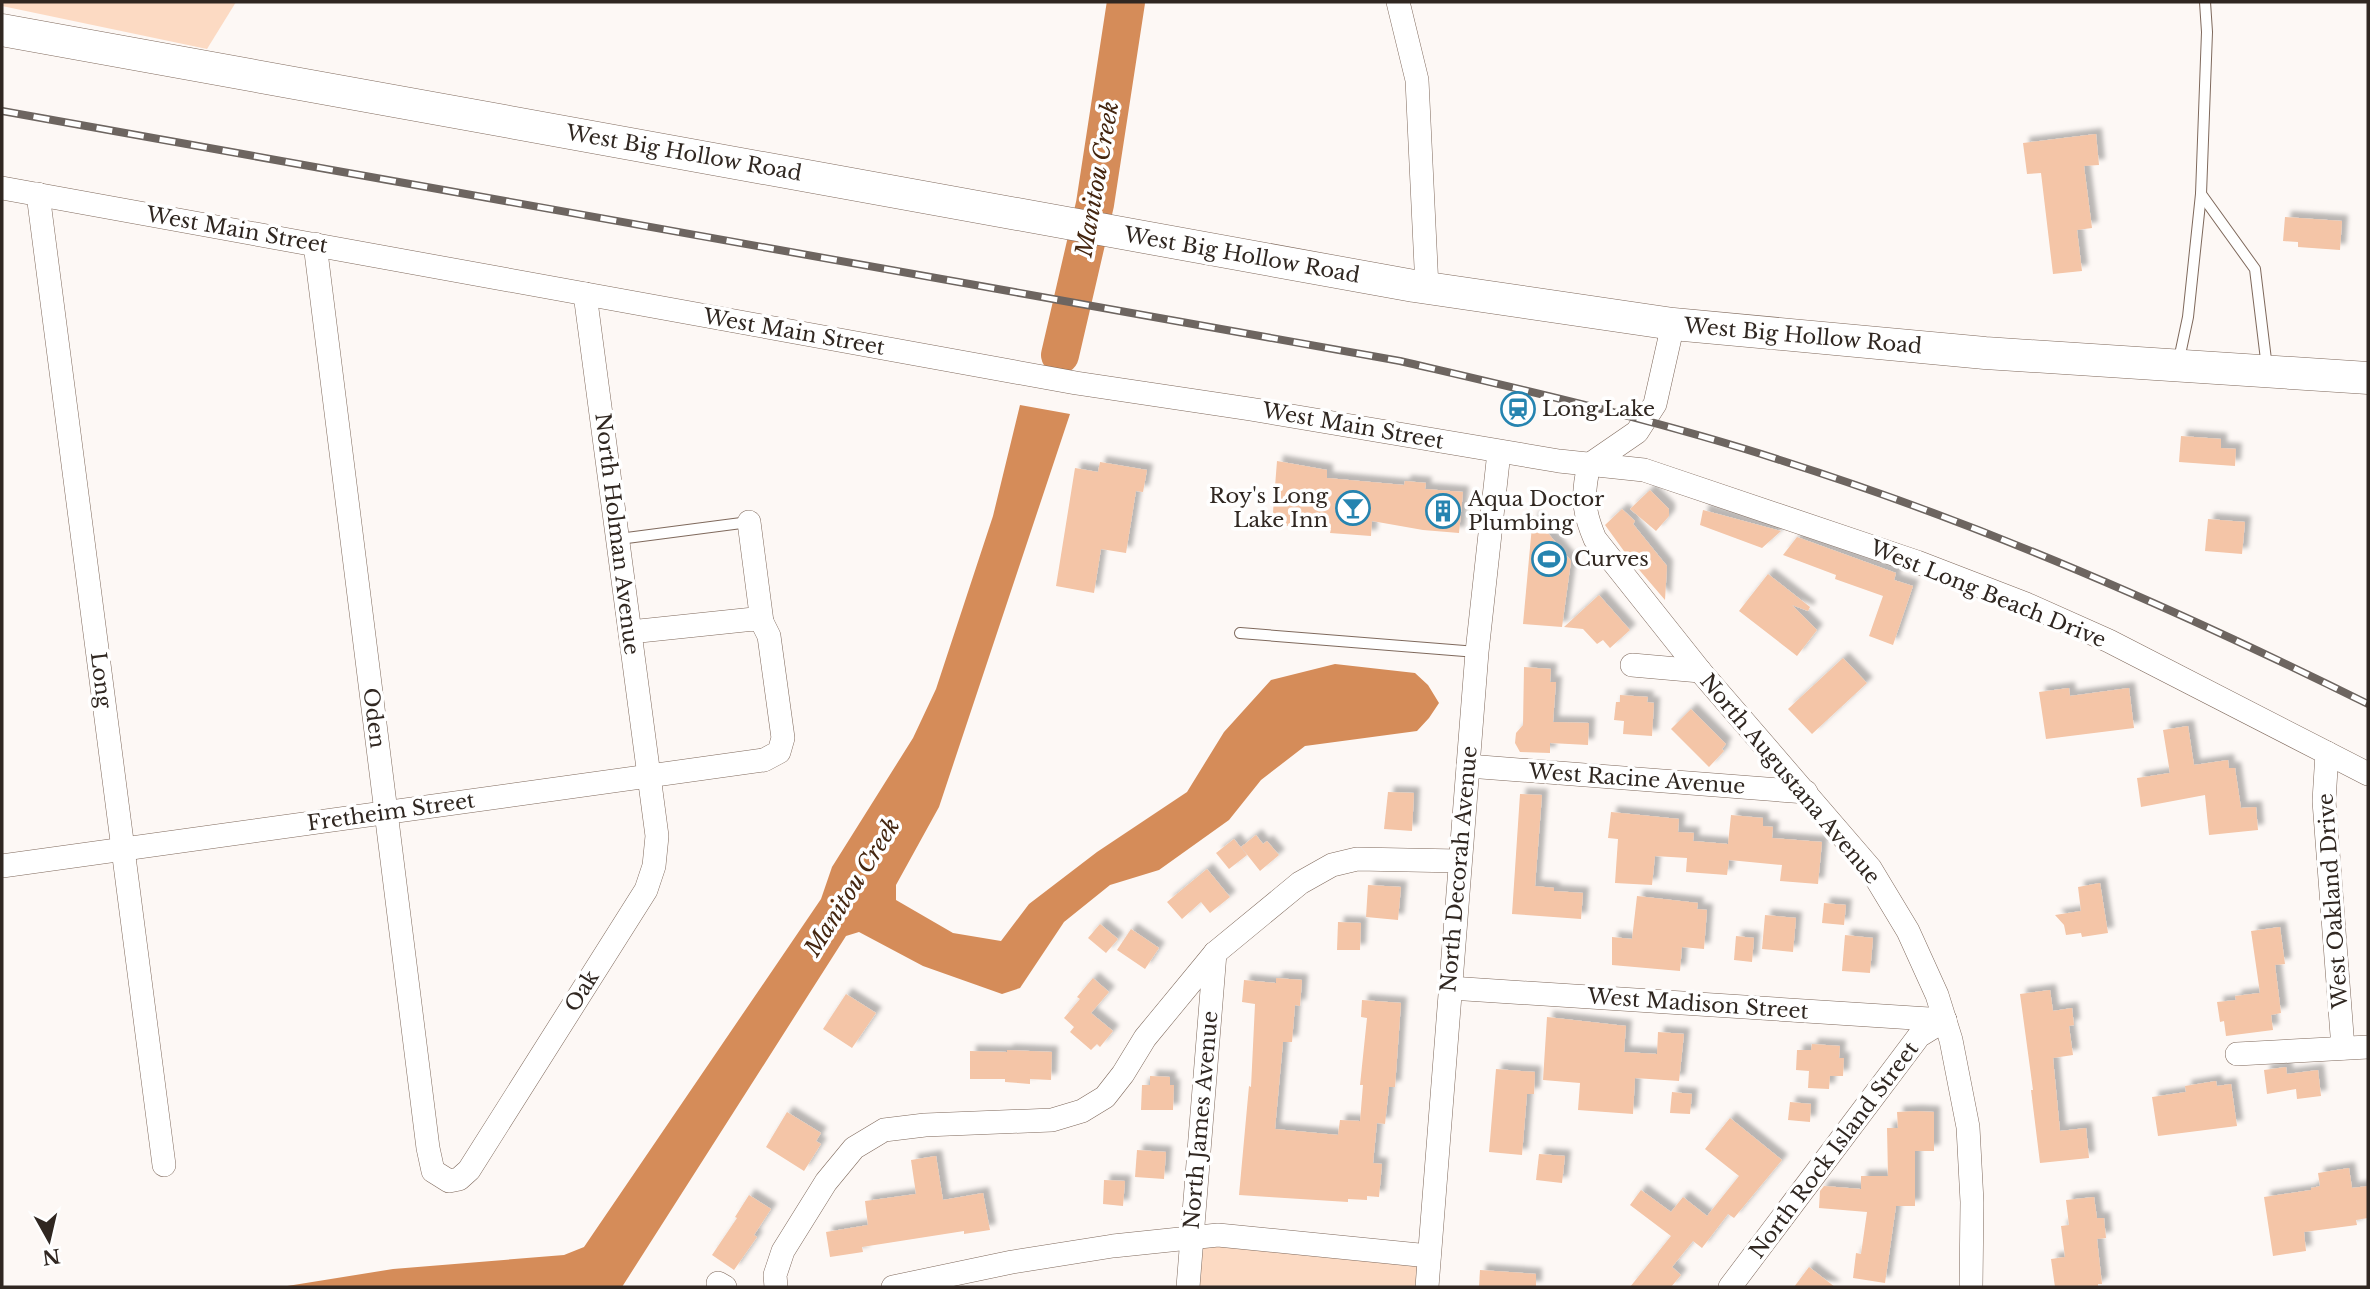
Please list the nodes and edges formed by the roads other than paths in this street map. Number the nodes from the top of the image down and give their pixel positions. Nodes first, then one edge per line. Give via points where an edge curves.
1 (1398, 2) edge
2 (2205, 2) edge
3 (2, 30) edge
4 (2, 188) edge
5 (38, 194) junction
6 (2202, 194) junction
7 (315, 244) junction
8 (1427, 288) junction
9 (585, 294) junction
10 (1673, 324) junction
11 (2177, 365) junction
12 (2268, 371) junction
13 (2368, 378) edge
14 (1499, 452) junction
15 (1589, 465) junction
16 (749, 522) joint
17 (619, 540) junction
18 (762, 622) junction
19 (630, 632) junction
20 (1240, 634) dead end
21 (1477, 652) junction
22 (1632, 665) dead end
23 (1700, 671) junction
24 (2327, 753) junction
25 (1468, 766) junction
26 (2368, 774) edge
27 (649, 775) junction
28 (1806, 792) junction
29 (386, 812) junction
30 (123, 849) junction
31 (1459, 861) junction
32 (2, 866) edge
33 (1215, 953) junction
34 (1450, 988) junction
35 (1945, 1020) junction
36 (2368, 1047) edge
37 (2343, 1048) junction
38 (2237, 1055) dead end
39 (164, 1165) dead end
40 (449, 1181) joint
41 (1192, 1238) junction
42 (1429, 1256) junction
43 (776, 1287) edge
44 (893, 1287) edge
45 (1188, 1287) edge
46 (1427, 1287) edge
47 (1730, 1287) edge
48 (1970, 1287) edge

1 - 8 street via 1417,80
2 - 6 lane
3 - 8 main road, West Big Hollow Road
4 - 5 street, West Main Street
5 - 7 street, West Main Street
5 - 30 street, Long
6 - 11 lane via 2188,317
6 - 12 lane via 2255,269
7 - 9 street, West Main Street
7 - 29 street, Oden
8 - 10 main road, West Big Hollow Road
9 - 14 street, West Main Street via 1064,381
9 - 17 street, North Holman Avenue
10 - 11 main road, West Big Hollow Road via 1985,353
10 - 15 street via 1655,404 1637,432
11 - 12 main road, West Big Hollow Road
12 - 13 main road, West Big Hollow Road
14 - 15 street, West Main Street
14 - 21 street, North Decorah Avenue
15 - 23 street, North Augustana Avenue via 1583,491 1595,539
15 - 24 street, West Long Beach Drive via 1644,470 2015,600 2109,641
16 - 17 lane
16 - 18 street
17 - 19 street, North Holman Avenue
18 - 19 street via 754,619
18 - 27 street, Fretheim Street via 769,636 783,738 779,752 764,760
19 - 27 street, North Holman Avenue
20 - 21 lane
21 - 25 street, North Decorah Avenue
22 - 23 street
23 - 28 street, North Augustana Avenue
24 - 26 street, West Long Beach Drive
24 - 37 street, West Oakland Drive via 2323,802
25 - 28 street, West Racine Avenue
25 - 31 street, North Decorah Avenue
27 - 29 street, Fretheim Street
27 - 40 street, Oak via 657,836 646,890 469,1170 459,1180
28 - 35 street, North Augustana Avenue via 1870,868 1908,931
29 - 30 street, Fretheim Street
29 - 40 street, Oden via 428,1148 433,1171
30 - 32 street, Fretheim Street
30 - 39 street, Long
31 - 33 street via 1357,859 1332,865 1300,883
31 - 34 street, North Decorah Avenue
33 - 41 street, North James Avenue
33 - 43 street via 1145,1038 1105,1097 1082,1111 1052,1119 884,1130 855,1148 826,1182 783,1251
34 - 35 street, West Madison Street
34 - 42 street, North Decorah Avenue
35 - 47 street, North Rock Island Street via 1919,1036
35 - 48 street, North Augustana Avenue via 1968,1126
36 - 37 street
37 - 38 street
41 - 42 street via 1218,1235
41 - 44 street via 1012,1262
41 - 45 street, North James Avenue
42 - 46 street, North Decorah Avenue

